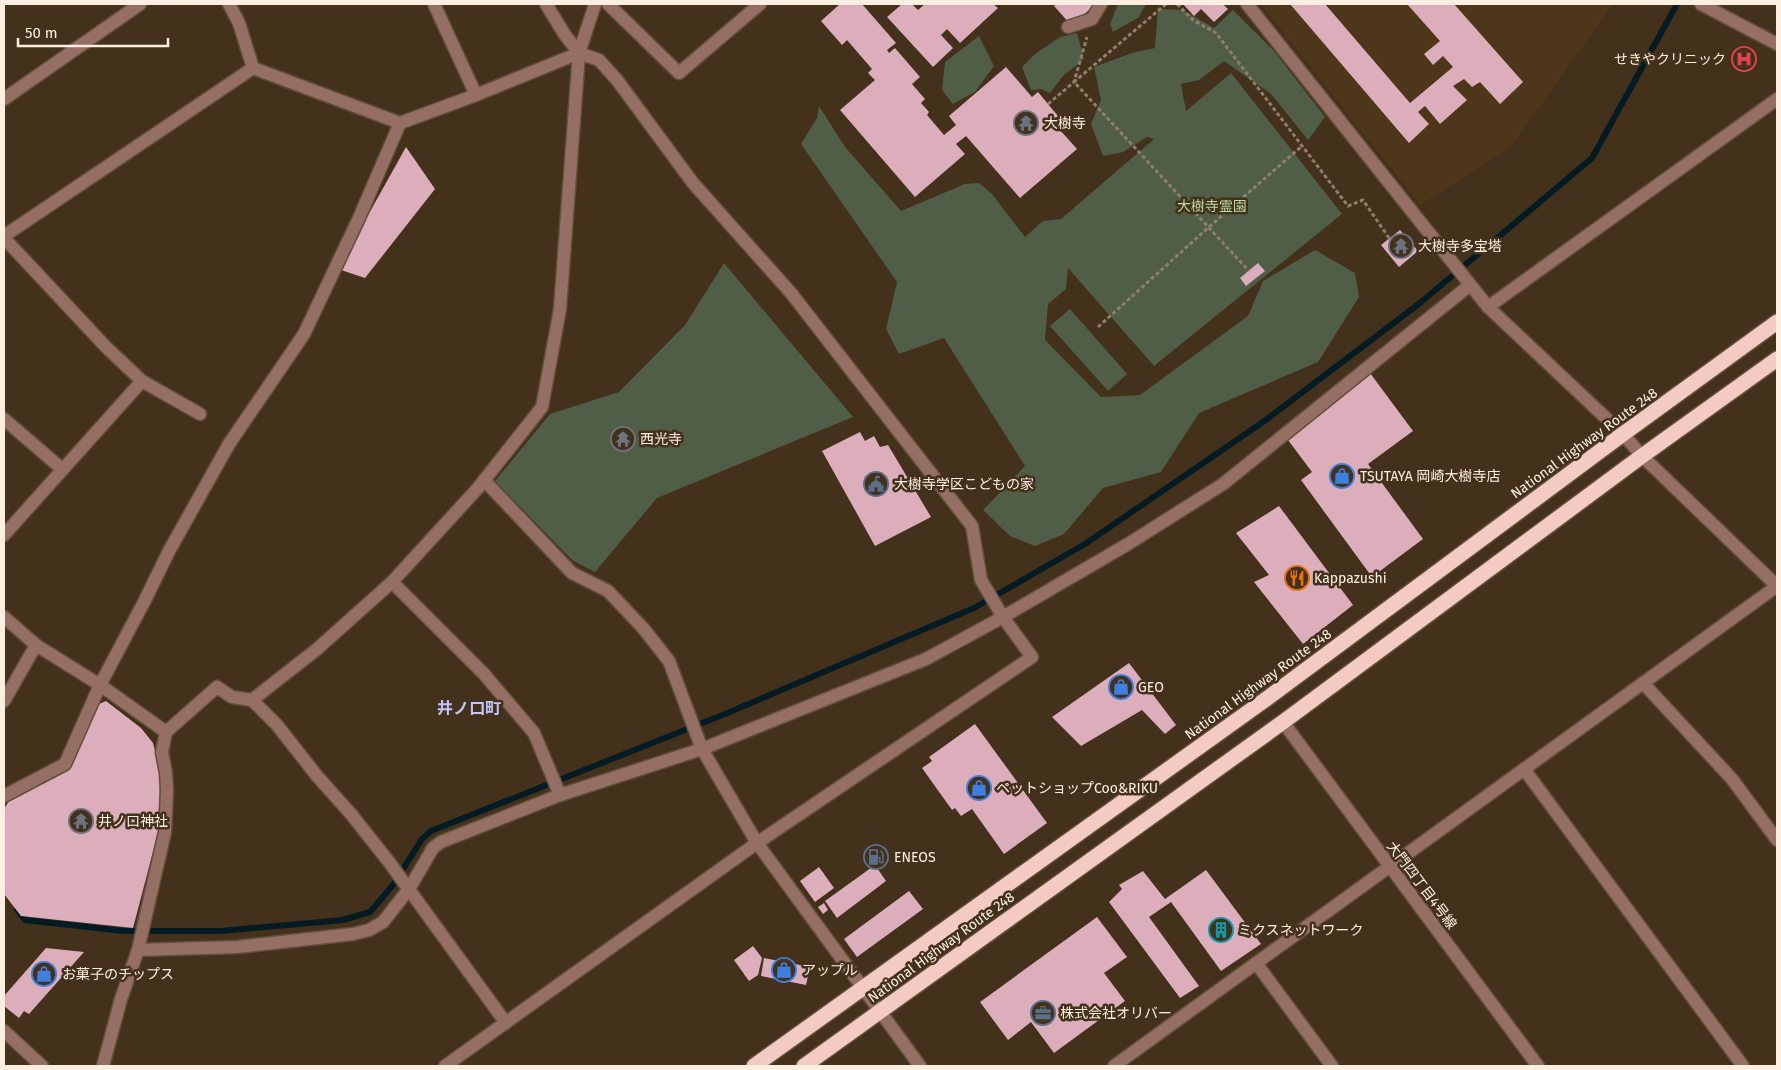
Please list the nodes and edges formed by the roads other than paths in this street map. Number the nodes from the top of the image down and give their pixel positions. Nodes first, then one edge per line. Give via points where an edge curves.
1 (140, 4) edge
2 (229, 4) edge
3 (434, 4) edge
4 (546, 4) edge
5 (595, 4) edge
6 (608, 4) edge
7 (760, 4) edge
8 (1101, 4) edge
9 (1247, 4) edge
10 (1701, 4) edge
11 (1068, 27) dead end
12 (1777, 44) edge
13 (579, 53) junction
14 (253, 68) junction
15 (476, 95) junction
16 (4, 99) edge
17 (1777, 99) edge
18 (400, 123) junction
19 (4, 237) edge
20 (1470, 285) junction
21 (1488, 308) junction
22 (1777, 322) edge
23 (1777, 359) edge
24 (142, 381) junction
25 (200, 414) dead end
26 (4, 418) edge
27 (1623, 434) junction
28 (1642, 456) junction
29 (62, 469) junction
30 (484, 480) junction
31 (4, 535) edge
32 (392, 582) junction
33 (1777, 586) edge
34 (4, 617) edge
35 (1003, 617) junction
36 (36, 645) junction
37 (1643, 683) junction
38 (100, 685) junction
39 (252, 700) junction
40 (4, 701) edge
41 (1283, 722) junction
42 (166, 732) junction
43 (702, 749) junction
44 (1524, 769) junction
45 (560, 795) junction
46 (4, 796) edge
47 (1777, 840) edge
48 (756, 843) junction
49 (1390, 866) junction
50 (409, 889) junction
51 (138, 950) junction
52 (1256, 963) junction
53 (862, 988) junction
54 (879, 1012) junction
55 (506, 1023) junction
56 (4, 1031) edge
57 (1122, 1064) edge
58 (42, 1066) edge
59 (103, 1066) edge
60 (445, 1066) edge
61 (754, 1066) edge
62 (804, 1066) edge
63 (920, 1066) edge
64 (1332, 1066) edge
65 (1538, 1066) edge
66 (1742, 1066) edge

1 - 16 street
2 - 14 street via 239,23
3 - 15 street
4 - 13 street
5 - 13 street
6 - 7 street via 680,73
8 - 11 street via 1092,19
9 - 20 street
10 - 12 street
13 - 15 street
13 - 30 street via 560,309 542,407
13 - 35 street via 599,60 617,80 693,183 790,293 972,526 981,580
14 - 18 street
14 - 19 street
15 - 18 street
17 - 21 street
18 - 38 street via 304,334 229,444
19 - 24 street
20 - 21 street
20 - 35 street via 1223,484
21 - 27 street
22 - 27 highway, National Highway Route 248
23 - 28 highway, National Highway Route 248
24 - 25 street
24 - 29 street
26 - 29 street
27 - 28 street
27 - 53 highway, National Highway Route 248 via 1269,697
28 - 33 street
28 - 41 highway, National Highway Route 248
29 - 31 street
30 - 32 street
30 - 43 street via 572,574 608,591 643,628 669,661
32 - 39 street via 316,650
32 - 45 street via 484,674 534,733
33 - 37 street
34 - 36 street
35 - 43 street via 926,659
35 - 48 street via 1032,657
36 - 38 street
36 - 40 street
37 - 44 street
37 - 47 street via 1732,779
38 - 42 street
38 - 46 street via 65,764
39 - 42 street via 232,697 217,687
39 - 50 street via 351,814
41 - 49 street, 大門四丁目4号線
41 - 54 highway, National Highway Route 248
42 - 51 street via 162,752 167,791 165,832
43 - 45 street
43 - 48 street
44 - 49 street
44 - 66 street
45 - 50 street via 441,842 433,848
48 - 53 street
48 - 55 street
49 - 52 street
49 - 65 street, 大門四丁目4号線
50 - 51 street via 383,922 353,934 237,947
50 - 55 street
51 - 59 street
52 - 57 street
52 - 64 street
53 - 54 street
53 - 61 highway, National Highway Route 248
54 - 62 highway, National Highway Route 248
54 - 63 street
55 - 60 street
56 - 58 street

